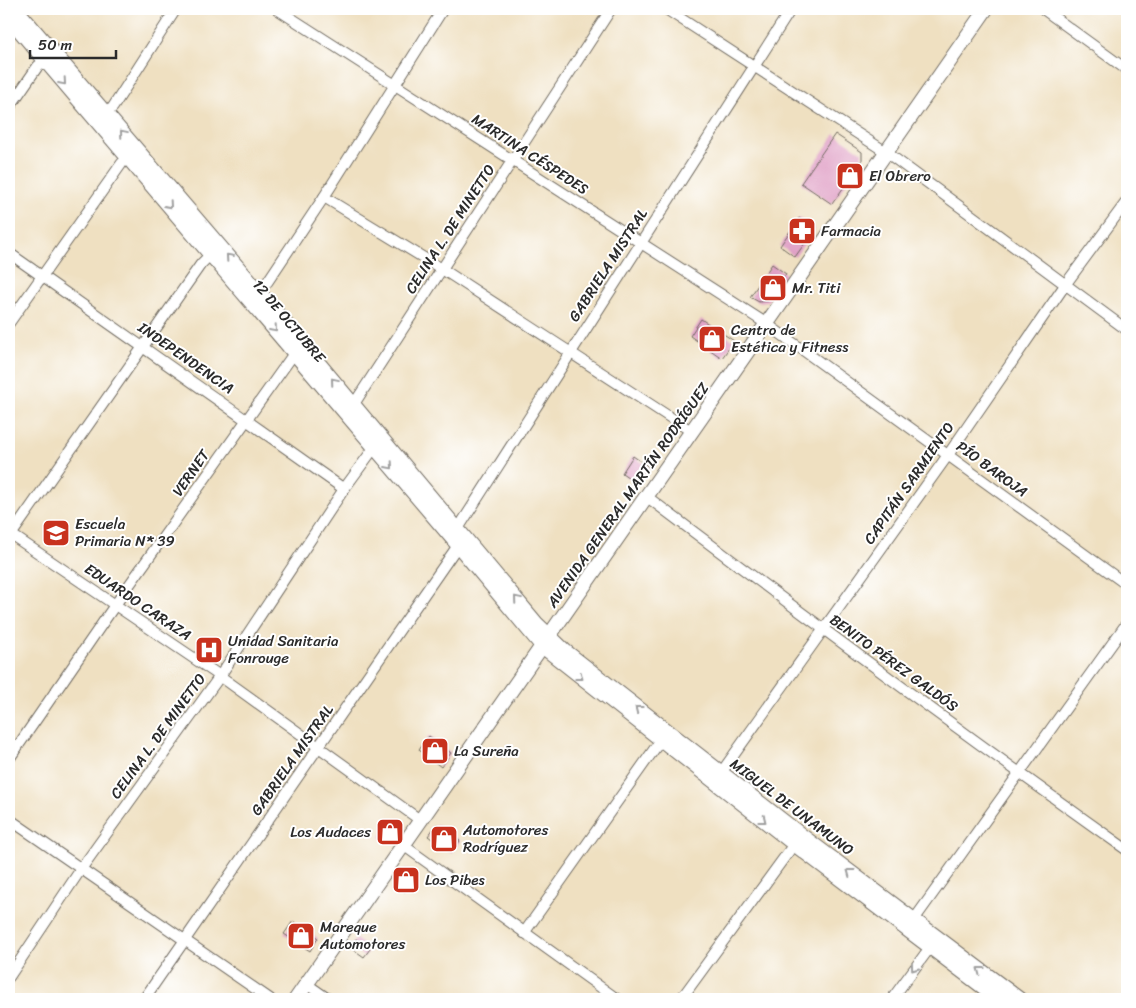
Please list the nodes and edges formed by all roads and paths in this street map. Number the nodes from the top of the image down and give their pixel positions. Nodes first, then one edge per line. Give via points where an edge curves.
1 (17, 9) edge
2 (176, 9) edge
3 (277, 9) edge
4 (444, 9) edge
5 (611, 9) edge
6 (666, 9) edge
7 (791, 9) edge
8 (986, 9) edge
9 (1043, 9) edge
10 (9, 17) edge
11 (49, 56) junction
12 (753, 66) junction
13 (1127, 70) edge
14 (395, 86) junction
15 (9, 108) edge
16 (102, 118) junction
17 (886, 152) junction
18 (133, 154) junction
19 (513, 160) junction
20 (324, 197) junction
21 (1127, 201) edge
22 (640, 243) junction
23 (9, 253) edge
24 (211, 254) junction
25 (442, 269) junction
26 (41, 276) junction
27 (1065, 286) junction
28 (259, 292) junction
29 (9, 323) edge
30 (767, 324) junction
31 (1127, 330) edge
32 (143, 346) junction
33 (295, 352) junction
34 (569, 353) junction
35 (349, 408) junction
36 (247, 420) junction
37 (692, 431) junction
38 (380, 445) junction
39 (948, 455) junction
40 (344, 489) junction
41 (646, 496) junction
42 (10, 535) edge
43 (458, 537) junction
44 (1127, 585) edge
45 (115, 605) junction
46 (1127, 623) edge
47 (823, 630) junction
48 (545, 641) junction
49 (220, 676) junction
50 (664, 736) junction
51 (320, 747) junction
52 (9, 759) edge
53 (1019, 774) junction
54 (717, 777) junction
55 (9, 818) edge
56 (420, 820) junction
57 (797, 840) junction
58 (403, 845) junction
59 (1127, 850) edge
60 (81, 869) junction
61 (911, 925) junction
62 (524, 932) junction
63 (186, 940) junction
64 (934, 942) junction
65 (9, 977) edge
66 (308, 985) junction
67 (144, 999) edge
68 (270, 999) edge
69 (296, 999) edge
70 (328, 999) edge
71 (618, 999) edge
72 (681, 999) edge
73 (892, 999) edge
74 (999, 999) edge
75 (1019, 999) edge

1 - 10 street
1 - 11 street, 12 DE OCTUBRE
2 - 16 street
3 - 14 street, MARTINA CÉSPEDES
4 - 14 street
5 - 19 street, CELINA L. DE MINETTO
6 - 12 street
7 - 12 street, GABRIELA MISTRAL
8 - 17 street, AVENIDA GENERAL MARTÍN RODRÍGUEZ
9 - 13 street
10 - 11 street, 12 DE OCTUBRE
11 - 15 street via 38,66
11 - 16 street, 12 DE OCTUBRE
12 - 17 street
12 - 22 street, GABRIELA MISTRAL
14 - 19 street, MARTINA CÉSPEDES
14 - 20 street
16 - 18 street, 12 DE OCTUBRE
17 - 27 street
17 - 30 street, AVENIDA GENERAL MARTÍN RODRÍGUEZ
18 -> 24 street, 12 DE OCTUBRE
18 - 26 street via 122,163
28 -> 18 street, 12 DE OCTUBRE
19 - 22 street, MARTINA CÉSPEDES
19 - 25 street, CELINA L. DE MINETTO
20 - 25 street
20 - 28 street
21 - 27 street, CAPITÁN SARMIENTO
22 - 30 street, MARTINA CÉSPEDES
22 - 34 street, GABRIELA MISTRAL
23 - 26 street, INDEPENDENCIA
24 - 32 street
24 -> 33 street, 12 DE OCTUBRE
25 - 34 street
25 - 35 street, CELINA L. DE MINETTO
26 - 29 street
26 - 32 street, INDEPENDENCIA
27 - 31 street
27 - 39 street, CAPITÁN SARMIENTO
35 -> 28 street, 12 DE OCTUBRE
30 - 37 street, AVENIDA GENERAL MARTÍN RODRÍGUEZ
30 - 39 street, PÍO BAROJA
32 - 36 street, INDEPENDENCIA
32 - 42 street
33 - 35 street, 12 DE OCTUBRE
33 - 36 street, VERNET
34 - 37 street
34 - 43 street, GABRIELA MISTRAL
35 - 38 street, 12 DE OCTUBRE
36 - 40 street, INDEPENDENCIA
36 - 45 street, VERNET
37 - 41 street, AVENIDA GENERAL MARTÍN RODRÍGUEZ
38 - 40 street, CELINA L. DE MINETTO
38 - 43 street, 12 DE OCTUBRE
39 - 44 street, PÍO BAROJA
39 - 47 street, CAPITÁN SARMIENTO
40 - 49 street, CELINA L. DE MINETTO
41 - 47 street, BENITO PÉREZ GALDÓS
41 - 48 street, AVENIDA GENERAL MARTÍN RODRÍGUEZ
42 - 45 street, EDUARDO CARAZA
43 - 48 street, 12 DE OCTUBRE via 536,623
43 - 51 street, GABRIELA MISTRAL
45 - 49 street, EDUARDO CARAZA
45 - 52 street, VERNET
46 - 53 street
47 - 53 street, BENITO PÉREZ GALDÓS
47 - 54 street, CAPITÁN SARMIENTO
48 - 50 street, MIGUEL DE UNAMUNO via 565,651
48 - 56 street, AVENIDA GENERAL MARTÍN RODRÍGUEZ
49 - 51 street, EDUARDO CARAZA
49 - 60 street, CELINA L. DE MINETTO
50 - 54 street, MIGUEL DE UNAMUNO
50 - 62 street
51 - 56 street, EDUARDO CARAZA
51 - 63 street, GABRIELA MISTRAL
53 - 59 street, BENITO PÉREZ GALDÓS
53 - 61 street
54 - 57 street, MIGUEL DE UNAMUNO
55 - 60 street
56 - 58 street, AVENIDA GENERAL MARTÍN RODRÍGUEZ
57 - 61 street, MIGUEL DE UNAMUNO
57 - 72 street
58 - 62 street
58 - 66 street, AVENIDA GENERAL MARTÍN RODRÍGUEZ
60 - 63 street
60 - 65 street, CELINA L. DE MINETTO
61 - 64 street, MIGUEL DE UNAMUNO
62 - 71 street
63 - 67 street, GABRIELA MISTRAL
63 - 68 street
64 -> 73 street
64 - 74 street, MIGUEL DE UNAMUNO
75 -> 64 street, MIGUEL DE UNAMUNO
66 - 69 street, AVENIDA GENERAL MARTÍN RODRÍGUEZ
66 - 70 street

